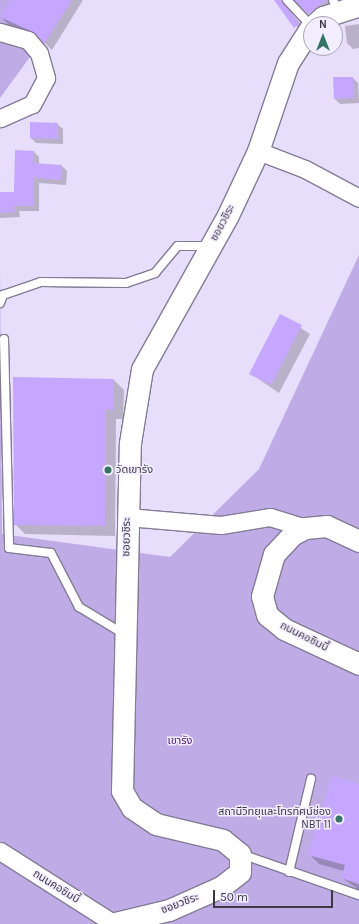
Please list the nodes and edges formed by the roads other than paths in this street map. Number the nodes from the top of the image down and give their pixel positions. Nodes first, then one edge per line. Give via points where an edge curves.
1 (287, 0) edge
2 (359, 5) edge
3 (336, 6) edge
4 (324, 16) edge
5 (303, 18) edge
6 (0, 32) edge
7 (303, 40) edge
8 (0, 118) edge
9 (258, 151) junction
10 (359, 198) edge
11 (210, 246) junction
12 (0, 303) edge
13 (4, 339) dead end
14 (127, 517) junction
15 (305, 528) junction
16 (359, 541) edge
17 (126, 635) junction
18 (359, 664) edge
19 (312, 779) dead end
20 (0, 851) edge
21 (240, 854) junction
22 (289, 872) junction
23 (359, 895) edge
24 (111, 923) edge

1 - 5 lane
2 - 3 street
3 - 4 street
6 - 8 street via 28,40 39,53 46,78 32,104
7 - 9 street, ซอยวชิระ via 288,63
9 - 10 street via 305,170
9 - 11 street, ซอยวชิระ
11 - 12 lane via 178,246 155,273 126,284 41,282 3,295
11 - 14 street, ซอยวชิระ via 142,369 130,443
13 - 17 lane via 9,548 51,553 79,607
14 - 15 street via 221,525 270,517
14 - 17 street, ซอยวชิระ
15 - 16 street, ถนนคอซิมบี้ via 327,526
15 - 18 street, ถนนคอซิมบี้ via 292,535 274,554 262,596 267,615 284,630
17 - 21 street, ซอยวชิระ via 122,791 132,808 156,824 223,840
19 - 22 lane
20 - 24 street, ถนนคอซิมบี้
21 - 22 lane
21 - 24 street, ซอยวชิระ via 240,872 221,887 169,910
22 - 23 lane

